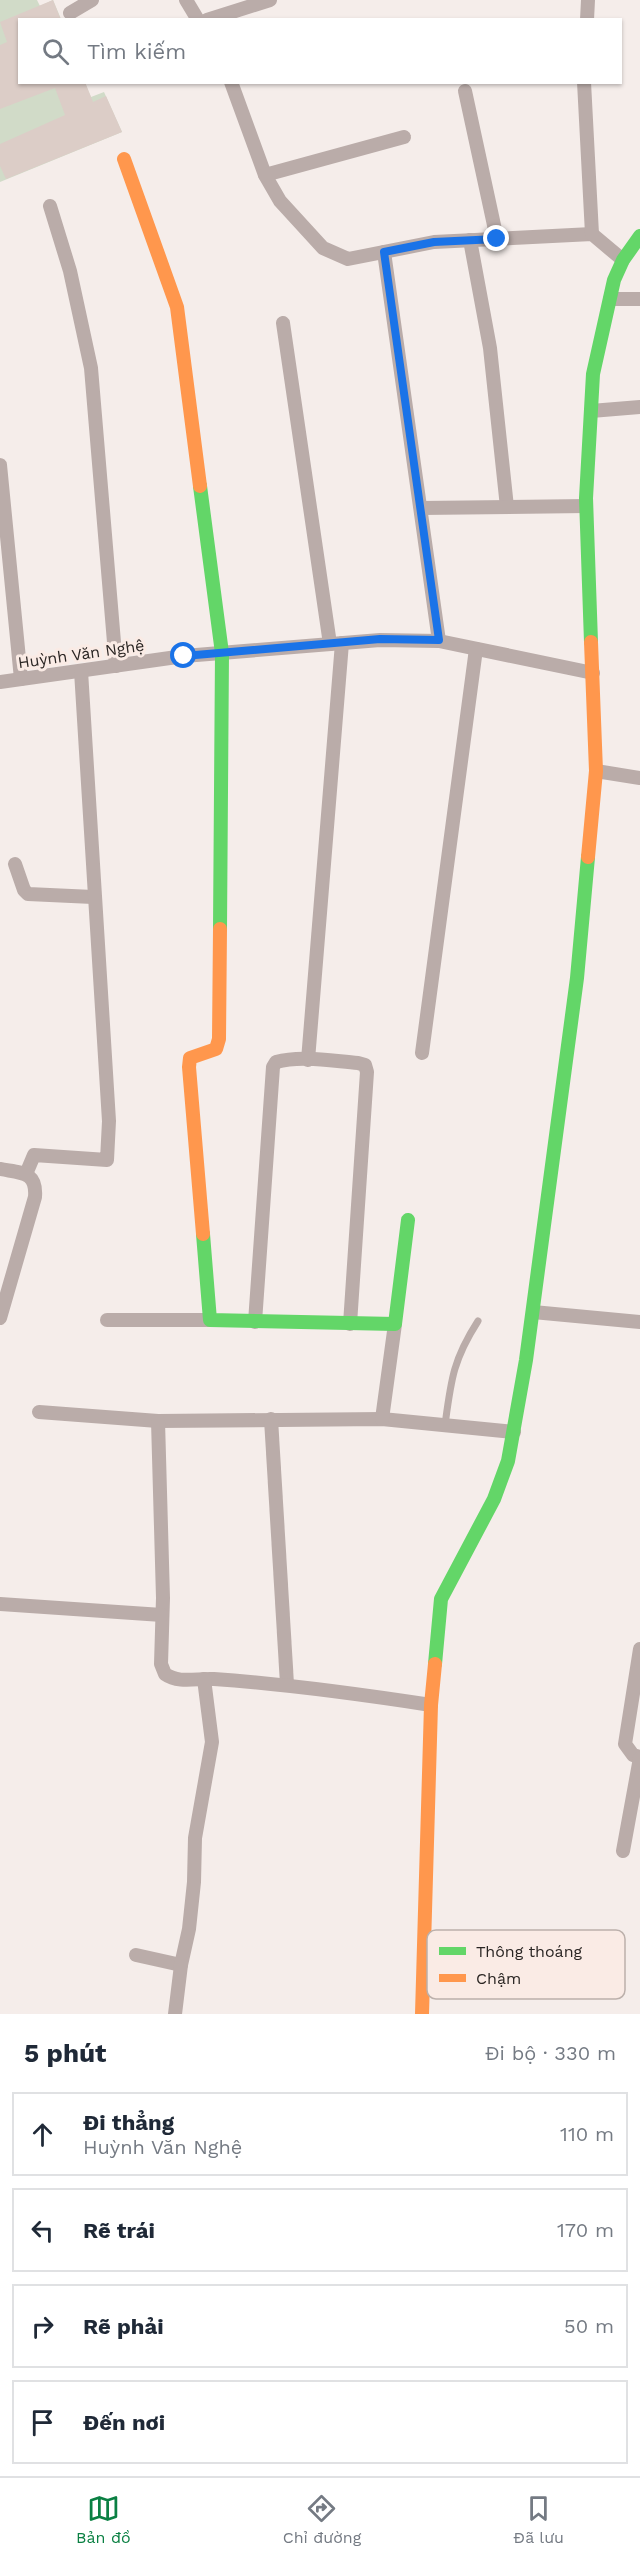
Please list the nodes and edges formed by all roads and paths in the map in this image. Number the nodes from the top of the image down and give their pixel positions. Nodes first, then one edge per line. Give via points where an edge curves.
1 (92, 0) edge
2 (186, 0) edge
3 (270, 0) edge
4 (588, 0) edge
5 (70, 13) dead end
6 (197, 18) edge
7 (213, 18) edge
8 (587, 18) edge
9 (232, 84) edge
10 (584, 84) edge
11 (465, 91) dead end
12 (404, 137) dead end
13 (124, 159) dead end
14 (265, 176) junction
15 (50, 206) dead end
16 (592, 234) junction
17 (640, 236) edge
18 (497, 239) junction
19 (470, 240) junction
20 (384, 252) junction
21 (623, 260) junction
22 (610, 299) junction
23 (640, 299) edge
24 (283, 322) dead end
25 (640, 407) edge
26 (591, 411) junction
27 (0, 465) edge
28 (586, 506) junction
29 (507, 507) junction
30 (421, 508) junction
31 (439, 640) junction
32 (336, 643) junction
33 (476, 649) junction
34 (222, 653) junction
35 (116, 666) junction
36 (81, 671) junction
37 (593, 673) junction
38 (21, 679) junction
39 (0, 682) edge
40 (596, 771) junction
41 (640, 778) edge
42 (15, 864) dead end
43 (93, 897) junction
44 (422, 1053) dead end
45 (308, 1060) junction
46 (0, 1169) edge
47 (26, 1174) junction
48 (408, 1220) dead end
49 (533, 1312) junction
50 (0, 1318) edge
51 (107, 1320) dead end
52 (210, 1320) junction
53 (478, 1321) dead end
54 (255, 1322) junction
55 (640, 1322) edge
56 (350, 1324) junction
57 (395, 1324) junction
58 (39, 1412) dead end
59 (271, 1419) junction
60 (382, 1419) junction
61 (158, 1420) junction
62 (444, 1425) junction
63 (514, 1432) junction
64 (0, 1604) edge
65 (162, 1615) junction
66 (640, 1653) edge
67 (204, 1679) junction
68 (287, 1684) junction
69 (431, 1706) junction
70 (640, 1757) edge
71 (623, 1851) dead end
72 (136, 1955) dead end
73 (181, 1965) junction
74 (175, 2014) edge
75 (422, 2014) edge

1 - 5 street
2 - 6 street
3 - 7 street
4 - 8 street
9 - 14 street
10 - 16 street
11 - 18 street
12 - 14 street
13 - 34 street via 177,307
14 - 20 street via 280,201 323,248 348,259
15 - 35 street via 70,271 91,368
16 - 18 street
16 - 21 street
17 - 21 street
18 - 19 street
19 - 20 street
19 - 29 street via 490,348
20 - 30 street
21 - 22 street
22 - 23 street
22 - 26 street via 593,374
24 - 32 street
25 - 26 street
26 - 28 street
27 - 38 street
28 - 29 street
28 - 37 street
29 - 30 street
30 - 31 street
31 - 32 street, Huỳnh Văn Nghệ
31 - 33 street, Huỳnh Văn Nghệ
32 - 34 street, Huỳnh Văn Nghệ
32 - 45 street
33 - 37 street, Huỳnh Văn Nghệ
33 - 44 street
34 - 35 street, Huỳnh Văn Nghệ
34 - 52 street via 219,1038 216,1048 190,1058 189,1067
35 - 36 street, Huỳnh Văn Nghệ
36 - 38 street, Huỳnh Văn Nghệ
36 - 43 street
37 - 40 street
38 - 39 street, Huỳnh Văn Nghệ
40 - 41 street
40 - 49 street via 577,978
42 - 43 street via 28,894
43 - 47 street via 109,1121 107,1160 34,1155
45 - 54 street via 283,1060 273,1067
45 - 56 street via 358,1063 365,1065 367,1072
46 - 47 street
47 - 50 street via 35,1186 35,1197
48 - 57 street
49 - 55 street
49 - 63 street
51 - 52 street
52 - 54 street
53 - 62 lane via 453,1371
54 - 56 street
56 - 57 street
57 - 60 street
58 - 61 street
59 - 60 street
59 - 61 street
59 - 68 street
60 - 62 street
61 - 65 street
62 - 63 street
63 - 69 street via 494,1499 441,1599
64 - 65 street
65 - 67 street via 161,1664 165,1674 179,1680
66 - 70 street via 625,1744 633,1755
67 - 68 street
67 - 73 street via 212,1742 195,1838 189,1929
68 - 69 street
69 - 75 street
70 - 71 street
72 - 73 street
73 - 74 street

